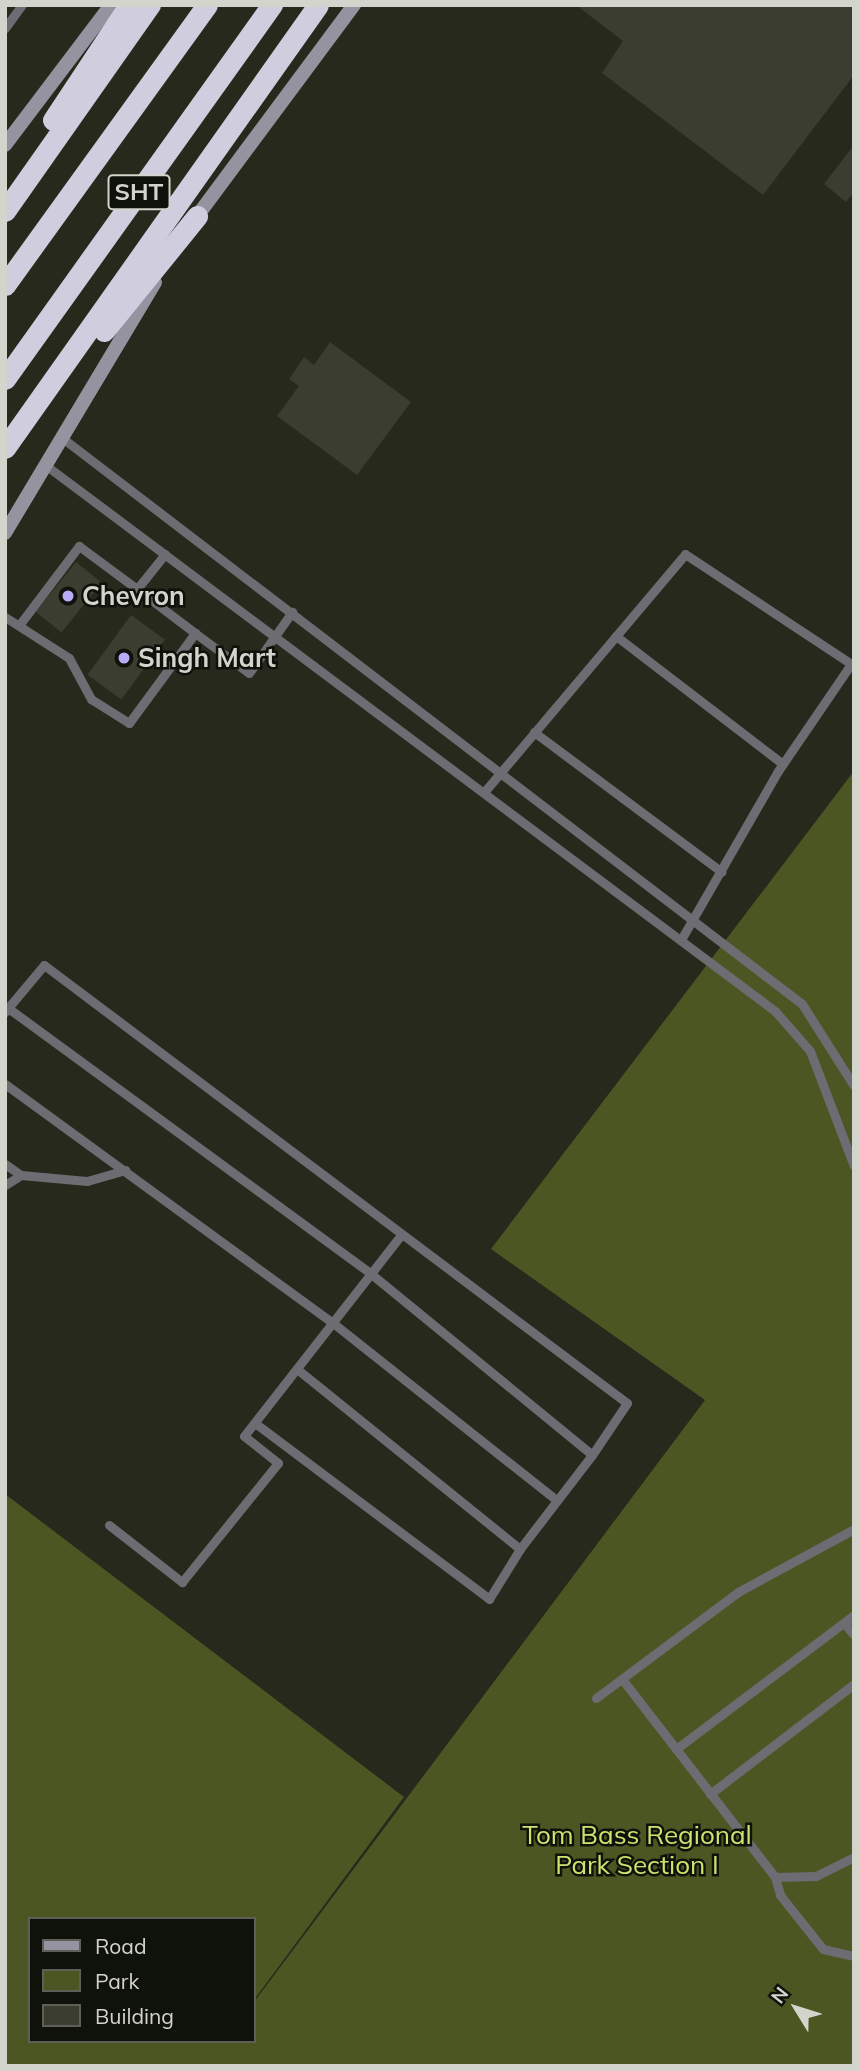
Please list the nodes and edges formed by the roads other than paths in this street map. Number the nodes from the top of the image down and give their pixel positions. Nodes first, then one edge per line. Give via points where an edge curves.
1 (22, 5) edge
2 (111, 5) edge
3 (129, 5) edge
4 (150, 5) edge
5 (207, 5) edge
6 (272, 5) edge
7 (318, 5) edge
8 (354, 5) edge
9 (5, 28) edge
10 (5, 145) edge
11 (5, 191) edge
12 (5, 211) edge
13 (197, 216) junction
14 (5, 285) edge
15 (5, 379) edge
16 (61, 437) junction
17 (5, 448) edge
18 (5, 457) edge
19 (44, 464) junction
20 (5, 533) edge
21 (166, 554) junction
22 (137, 589) junction
23 (292, 612) junction
24 (5, 617) edge
25 (20, 624) junction
26 (195, 633) junction
27 (274, 636) junction
28 (616, 636) junction
29 (534, 732) junction
30 (783, 764) junction
31 (501, 771) junction
32 (485, 791) junction
33 (722, 872) junction
34 (695, 920) junction
35 (682, 938) junction
36 (7, 1010) edge
37 (5, 1084) edge
38 (854, 1086) edge
39 (5, 1164) edge
40 (854, 1166) edge
41 (125, 1170) junction
42 (21, 1175) junction
43 (5, 1185) edge
44 (401, 1235) junction
45 (370, 1273) junction
46 (333, 1323) junction
47 (298, 1370) junction
48 (255, 1423) junction
49 (592, 1455) junction
50 (555, 1499) junction
51 (109, 1525) dead end
52 (854, 1529) edge
53 (520, 1549) junction
54 (854, 1615) edge
55 (844, 1623) junction
56 (854, 1635) edge
57 (622, 1678) junction
58 (854, 1684) edge
59 (596, 1698) dead end
60 (677, 1749) junction
61 (710, 1794) junction
62 (854, 1857) edge
63 (775, 1877) junction
64 (854, 1956) edge

1 - 9 lane
2 - 10 main road
3 - 11 highway
4 - 12 highway
5 - 14 highway, SHT
6 - 15 highway, SHT
7 - 17 highway
8 - 13 main road
13 - 16 main road
13 - 18 highway
16 - 19 main road
16 - 23 lane
19 - 20 main road
19 - 21 lane
21 - 22 lane
21 - 27 lane
22 - 25 lane via 79,547
22 - 26 lane
23 - 27 lane
23 - 31 lane
24 - 25 lane
25 - 26 lane via 69,658 91,699 129,723
26 - 27 lane via 249,673
27 - 32 lane
28 - 29 lane
28 - 30 lane
28 - 30 lane via 685,554 851,664
29 - 31 lane
29 - 33 lane
30 - 33 lane
31 - 32 lane
31 - 34 lane
32 - 35 lane
33 - 34 lane
34 - 35 lane
34 - 38 lane via 802,1004
35 - 40 lane via 775,1011 810,1051
36 - 44 lane via 44,965
36 - 45 lane
37 - 41 lane
39 - 42 lane
41 - 42 lane via 88,1181
41 - 46 lane
42 - 43 lane
44 - 45 lane
44 - 49 lane via 626,1403
45 - 46 lane
45 - 49 lane
46 - 47 lane
46 - 50 lane
47 - 48 lane
47 - 53 lane
48 - 51 lane via 244,1436 278,1463 182,1582
48 - 53 lane via 489,1600
49 - 50 lane
50 - 53 lane
52 - 57 lane via 738,1592
54 - 55 lane
55 - 56 lane
55 - 60 lane
57 - 59 lane
57 - 60 lane
58 - 61 lane
60 - 61 lane
61 - 63 lane
62 - 63 lane via 816,1876
63 - 64 lane via 780,1895 823,1949

